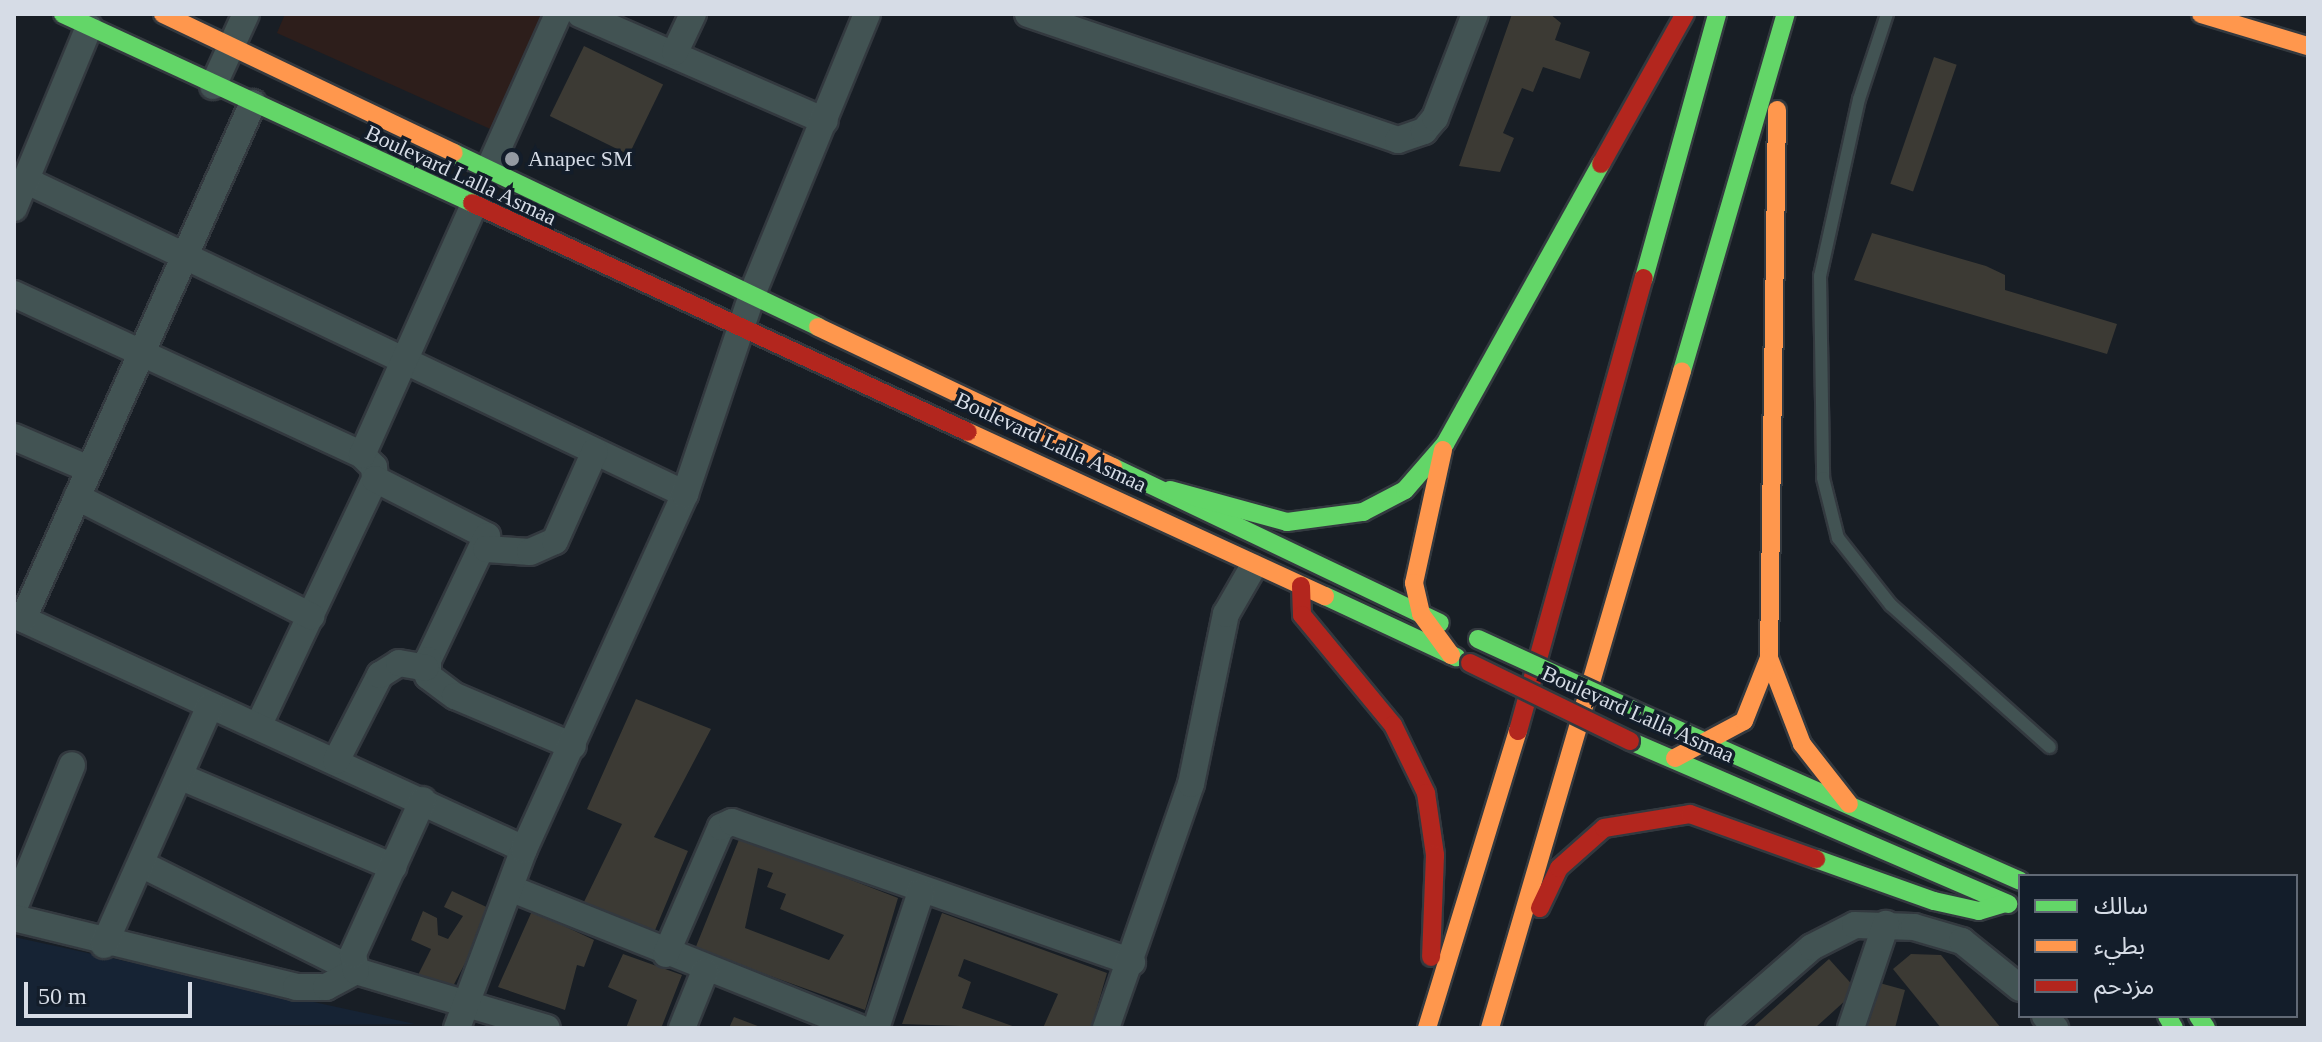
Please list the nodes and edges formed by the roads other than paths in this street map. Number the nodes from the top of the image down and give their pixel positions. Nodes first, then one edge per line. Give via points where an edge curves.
1 (63, 14) edge
2 (163, 14) edge
3 (246, 14) edge
4 (558, 14) edge
5 (580, 14) edge
6 (693, 14) edge
7 (867, 14) edge
8 (1028, 14) edge
9 (1475, 14) edge
10 (1685, 14) edge
11 (1717, 14) edge
12 (1786, 14) edge
13 (1793, 14) edge
14 (1887, 14) edge
15 (2201, 14) edge
16 (2229, 19) edge
17 (89, 27) junction
18 (233, 45) junction
19 (2308, 46) edge
20 (675, 52) junction
21 (213, 86) junction
22 (253, 103) junction
23 (825, 121) junction
24 (491, 164) junction
25 (25, 180) junction
26 (14, 208) edge
27 (472, 209) junction
28 (184, 256) junction
29 (753, 292) junction
30 (14, 294) edge
31 (743, 330) junction
32 (142, 350) junction
33 (404, 360) junction
34 (14, 437) edge
35 (1445, 444) junction
36 (595, 451) junction
37 (362, 455) junction
38 (89, 469) junction
39 (375, 479) junction
40 (1170, 490) junction
41 (685, 494) junction
42 (77, 497) junction
43 (486, 549) junction
44 (1312, 558) junction
45 (1253, 567) junction
46 (1301, 586) junction
47 (1421, 614) junction
48 (311, 616) junction
49 (19, 617) edge
50 (1451, 655) junction
51 (1769, 658) junction
52 (426, 668) junction
53 (210, 706) junction
54 (258, 726) junction
55 (1708, 742) junction
56 (573, 746) junction
57 (2050, 747) dead end
58 (1675, 758) junction
59 (336, 761) junction
60 (72, 765) dead end
61 (179, 776) junction
62 (423, 800) junction
63 (1849, 804) junction
64 (524, 849) junction
65 (141, 864) junction
66 (393, 867) junction
67 (2018, 880) edge
68 (512, 889) junction
69 (921, 892) junction
70 (2012, 906) edge
71 (14, 908) edge
72 (14, 918) edge
73 (1886, 924) junction
74 (104, 945) junction
75 (666, 954) junction
76 (1132, 962) junction
77 (356, 971) junction
78 (705, 971) junction
79 (2018, 986) edge
80 (461, 1016) edge
81 (1491, 1022) edge
82 (1428, 1023) edge
83 (1848, 1024) edge
84 (547, 1028) edge
85 (682, 1028) edge
86 (859, 1028) edge
87 (876, 1028) edge
88 (1106, 1028) edge
89 (1719, 1028) edge

1 - 17 main road, Boulevard Lalla Asmaa
2 - 18 main road, Boulevard Lalla Asmaa
3 - 18 street
4 - 24 street
5 - 20 street
6 - 20 street
7 - 23 street
8 - 9 street via 1398,140 1424,131 1435,118
10 - 35 main road
11 - 82 main road via 1525,710
12 - 81 main road
13 - 51 main road via 1772,141
14 - 57 lane via 1859,99 1820,276 1823,478 1838,538 1882,595
15 - 16 main road
16 - 19 main road
17 - 21 main road, Boulevard Lalla Asmaa
17 - 25 street
18 - 21 street
18 - 24 main road, Boulevard Lalla Asmaa
20 - 23 street
21 - 22 main road, Boulevard Lalla Asmaa
22 - 27 main road, Boulevard Lalla Asmaa
22 - 28 street
23 - 29 street
24 - 29 main road, Boulevard Lalla Asmaa
25 - 26 street
25 - 28 street
27 - 31 main road, Boulevard Lalla Asmaa
27 - 33 street
28 - 32 street
28 - 33 street
29 - 31 street
29 - 40 main road, Boulevard Lalla Asmaa
30 - 32 street
31 - 41 street
31 - 45 main road, Boulevard Lalla Asmaa via 1015,449
32 - 37 street
32 - 38 street
33 - 36 street
33 - 37 street
34 - 38 street
35 - 40 main road via 1405,490 1337,518 1287,522
35 - 47 main road via 1414,573
36 - 41 street
36 - 43 street via 555,541 530,552
37 - 39 street
38 - 42 street
39 - 43 street via 481,528
39 - 48 street
40 - 44 main road, Boulevard Lalla Asmaa
41 - 56 street
42 - 48 street
42 - 49 street
43 - 52 street
44 - 46 main road
44 - 47 main road, Boulevard Lalla Asmaa
45 - 46 main road, Boulevard Lalla Asmaa
45 - 76 street via 1226,614 1191,784
46 - 50 main road, Boulevard Lalla Asmaa
46 - 82 main road via 1302,615 1393,725 1426,793 1435,855
47 - 50 main road
47 - 55 main road, Boulevard Lalla Asmaa, bridge
48 - 54 street
49 - 53 street
50 - 58 main road, Boulevard Lalla Asmaa, bridge
51 - 55 main road via 1744,721
51 - 63 main road via 1802,744
52 - 56 street via 455,696
52 - 59 street via 399,663 380,675
53 - 54 street
53 - 61 street
54 - 59 street
55 - 58 main road
55 - 63 main road, Boulevard Lalla Asmaa
56 - 64 street
58 - 70 main road, Boulevard Lalla Asmaa
59 - 62 street
60 - 71 street
61 - 65 street
61 - 66 street
62 - 64 street
62 - 66 street
63 - 67 main road, Boulevard Lalla Asmaa
64 - 68 street
65 - 74 street
65 - 77 street
66 - 77 street via 353,954
68 - 75 street
68 - 80 street
69 - 75 street via 726,823
69 - 76 street
69 - 87 street
70 - 81 main road via 1979,911 1934,901 1690,814 1621,820 1559,868
72 - 74 street
73 - 79 street via 1962,941
73 - 83 street
73 - 89 street via 1830,933
74 - 77 street via 296,987 326,987
75 - 78 street
76 - 88 street
77 - 80 street
78 - 85 street
78 - 86 street
80 - 84 street

